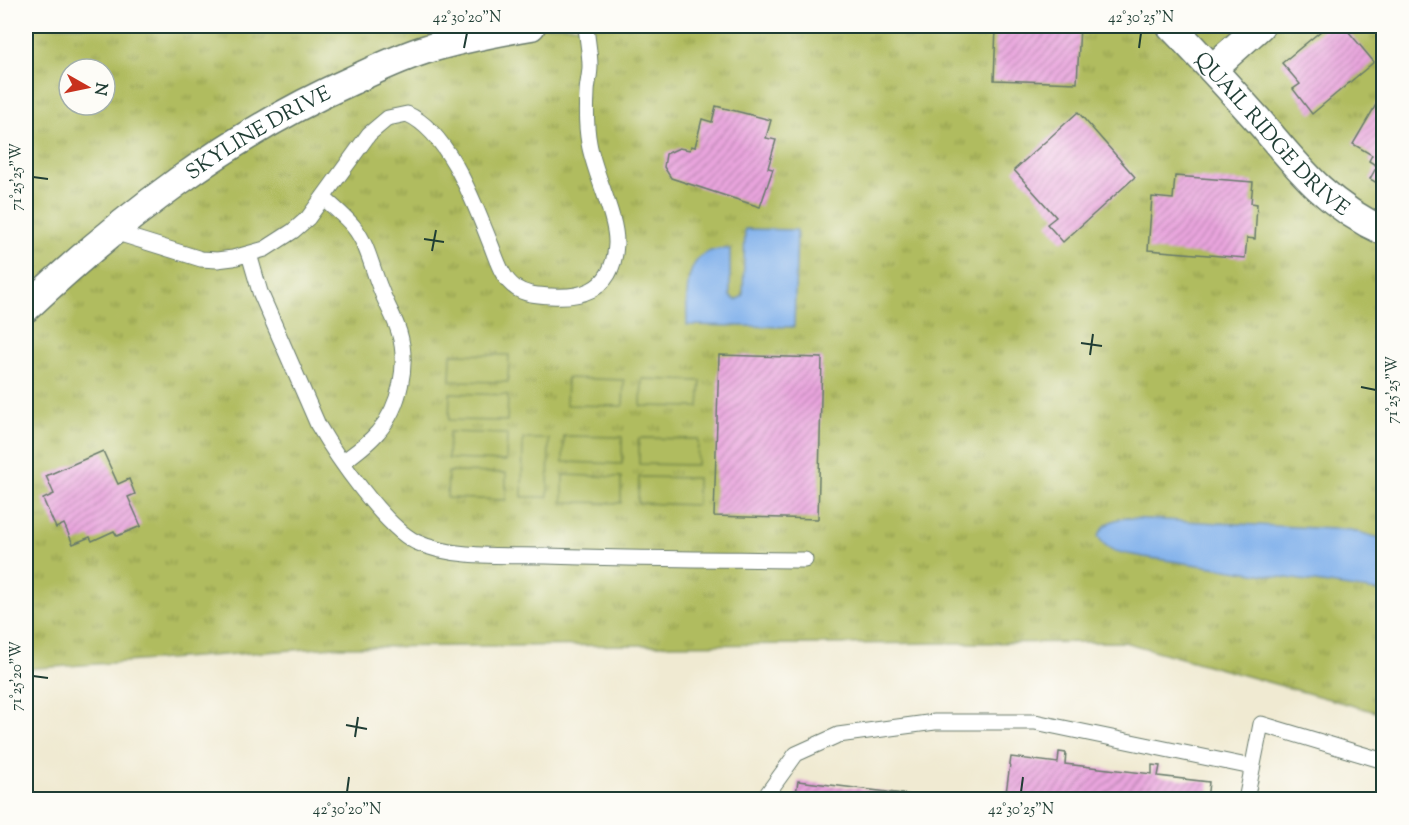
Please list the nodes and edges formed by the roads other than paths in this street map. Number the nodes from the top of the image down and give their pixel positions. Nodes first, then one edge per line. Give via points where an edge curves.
1 (522, 26) edge
2 (586, 26) edge
3 (1171, 26) edge
4 (1260, 26) edge
5 (1212, 69) junction
6 (323, 197) junction
7 (1383, 231) edge
8 (114, 232) junction
9 (249, 254) junction
10 (26, 308) edge
11 (343, 462) junction
12 (805, 560) dead end
13 (1383, 760) edge
14 (1252, 767) junction
15 (765, 800) edge
16 (1246, 800) edge

1 - 8 street, SKYLINE DRIVE via 423,51 331,89 254,130 181,177
2 - 6 lane via 590,64 589,144 616,234 615,256 600,284 583,293 560,296 531,294 510,284 453,162 435,135 407,114 388,118 369,134
3 - 5 street, QUAIL RIDGE DRIVE
4 - 5 street
5 - 7 street, QUAIL RIDGE DRIVE via 1310,180 1346,211
6 - 9 lane via 293,231
6 - 11 lane via 353,226 364,243 399,332 402,355 402,376 390,416 366,445
8 - 9 lane via 201,259
8 - 10 street, SKYLINE DRIVE via 78,259
9 - 11 lane via 260,292 303,395
11 - 12 lane via 398,530 435,548 480,555
13 - 14 lane via 1261,724
14 - 15 lane via 1035,722 935,722 838,735 796,754
14 - 16 lane

